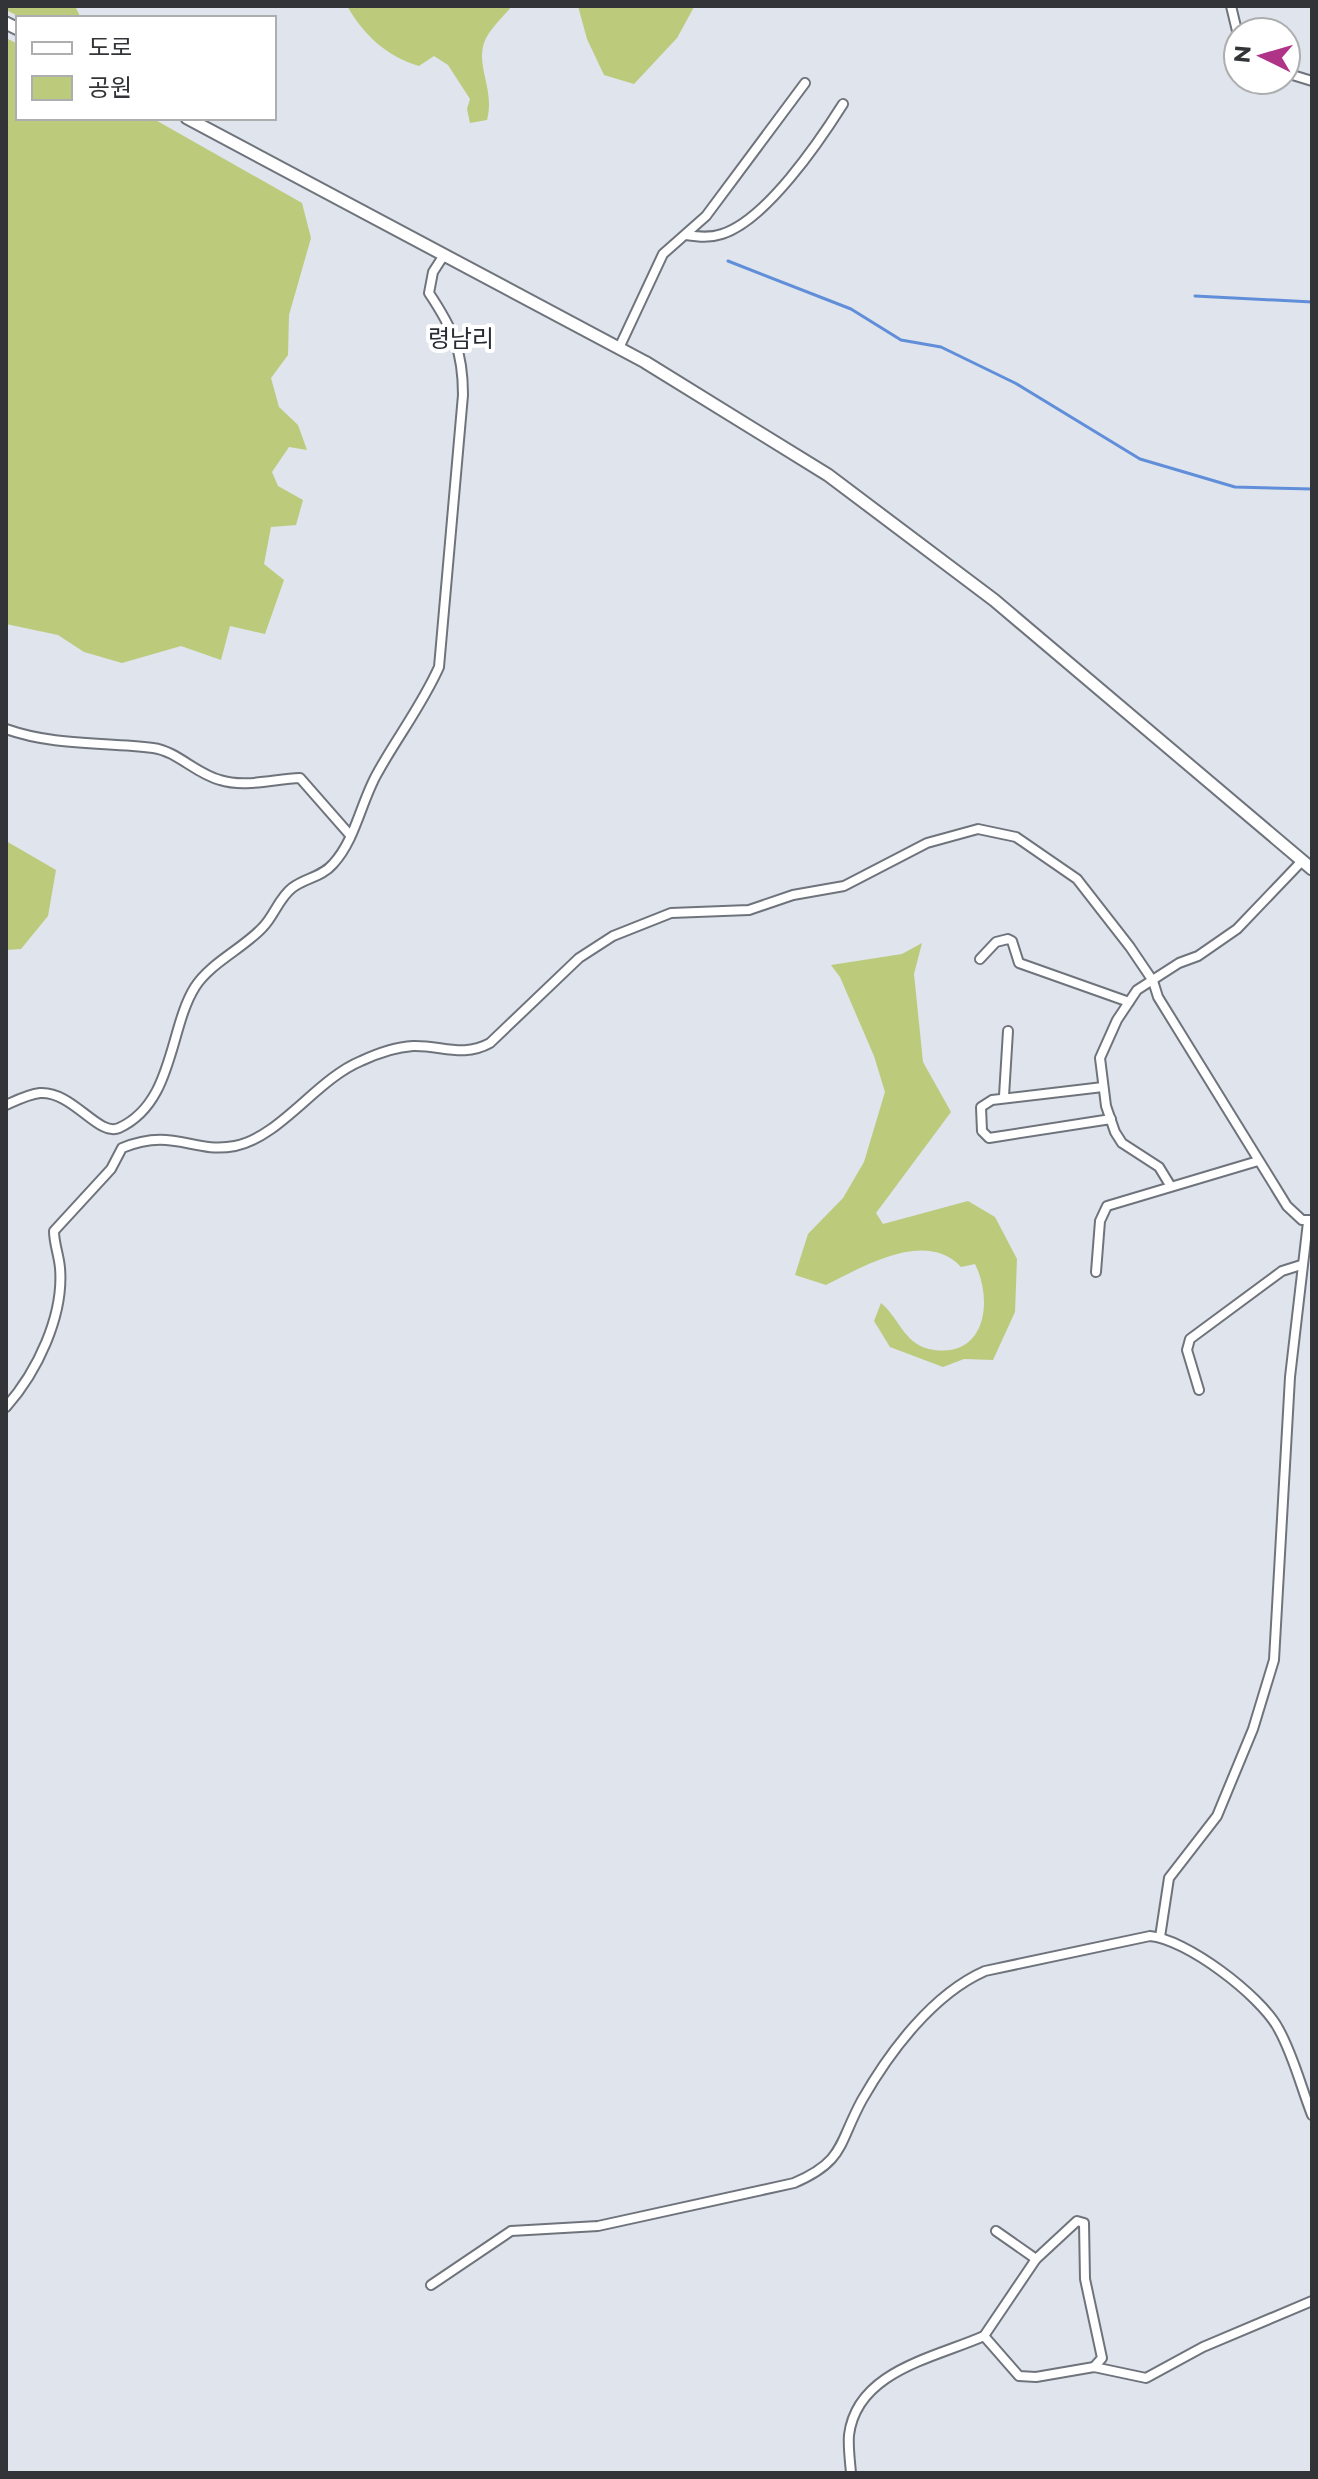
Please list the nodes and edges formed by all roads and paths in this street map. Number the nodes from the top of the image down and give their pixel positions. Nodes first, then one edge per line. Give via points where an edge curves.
1 (805, 83) dead end
2 (843, 104) dead end
3 (191, 120) edge
4 (685, 235) junction
5 (444, 255) junction
6 (619, 348) junction
7 (6, 729) edge
8 (350, 835) junction
9 (1307, 865) edge
10 (980, 959) dead end
11 (1153, 981) junction
12 (1129, 1002) junction
13 (1008, 1031) dead end
14 (1103, 1087) junction
15 (1004, 1096) junction
16 (6, 1105) edge
17 (1111, 1119) junction
18 (1258, 1161) junction
19 (1170, 1185) junction
20 (1311, 1222) edge
21 (1301, 1265) junction
22 (1096, 1272) dead end
23 (1199, 1390) dead end
24 (6, 1407) edge
25 (1160, 1937) junction
26 (1312, 2115) edge
27 (996, 2231) dead end
28 (1036, 2259) junction
29 (431, 2285) dead end
30 (1312, 2301) edge
31 (984, 2336) junction
32 (1094, 2367) junction
33 (851, 2473) edge

1 - 4 street via 706,216
2 - 4 street via 806,155 746,220 724,233
3 - 5 main road
4 - 6 street via 663,254
5 - 6 main road
5 - 8 street via 429,293 463,360 463,395 439,667 421,706 378,771
6 - 9 main road via 743,420 894,523 994,600
7 - 8 street via 38,740 162,750 219,780 237,783 300,778
8 - 16 street via 331,867 292,887 265,926 197,984 170,1064 147,1103 121,1127 102,1128 87,1112 51,1094
9 - 11 street via 1237,929
10 - 12 street via 996,942 1008,939 1019,963
11 - 12 street
11 - 18 street
11 - 24 street via 1077,879 1016,837 996,830 942,837 844,886 749,910 692,910 653,919 579,958 478,1050 438,1051 416,1045 358,1062 267,1130 238,1145 147,1138 122,1148 111,1169 54,1231 60,1266 51,1325 34,1371
12 - 14 street via 1100,1058
13 - 15 street
14 - 15 street
14 - 17 street
15 - 17 street via 981,1107 982,1131 989,1138
17 - 19 street via 1122,1143 1159,1167
18 - 19 street
18 - 20 street via 1287,1206
19 - 22 street via 1107,1206 1100,1221
20 - 21 street
21 - 23 street via 1282,1271 1190,1339 1187,1350
21 - 25 street via 1284,1453 1274,1660 1217,1816 1169,1878
25 - 26 street via 1200,1956 1278,2027
25 - 29 street via 985,1971 960,1982 909,2034 822,2171 794,2183 598,2226 511,2231
27 - 28 street
28 - 31 street
28 - 32 street via 1077,2221 1084,2223 1085,2279 1102,2358
30 - 32 street via 1203,2347 1146,2378
31 - 32 street via 1019,2376
31 - 33 street via 891,2374 871,2388 857,2406 849,2435

